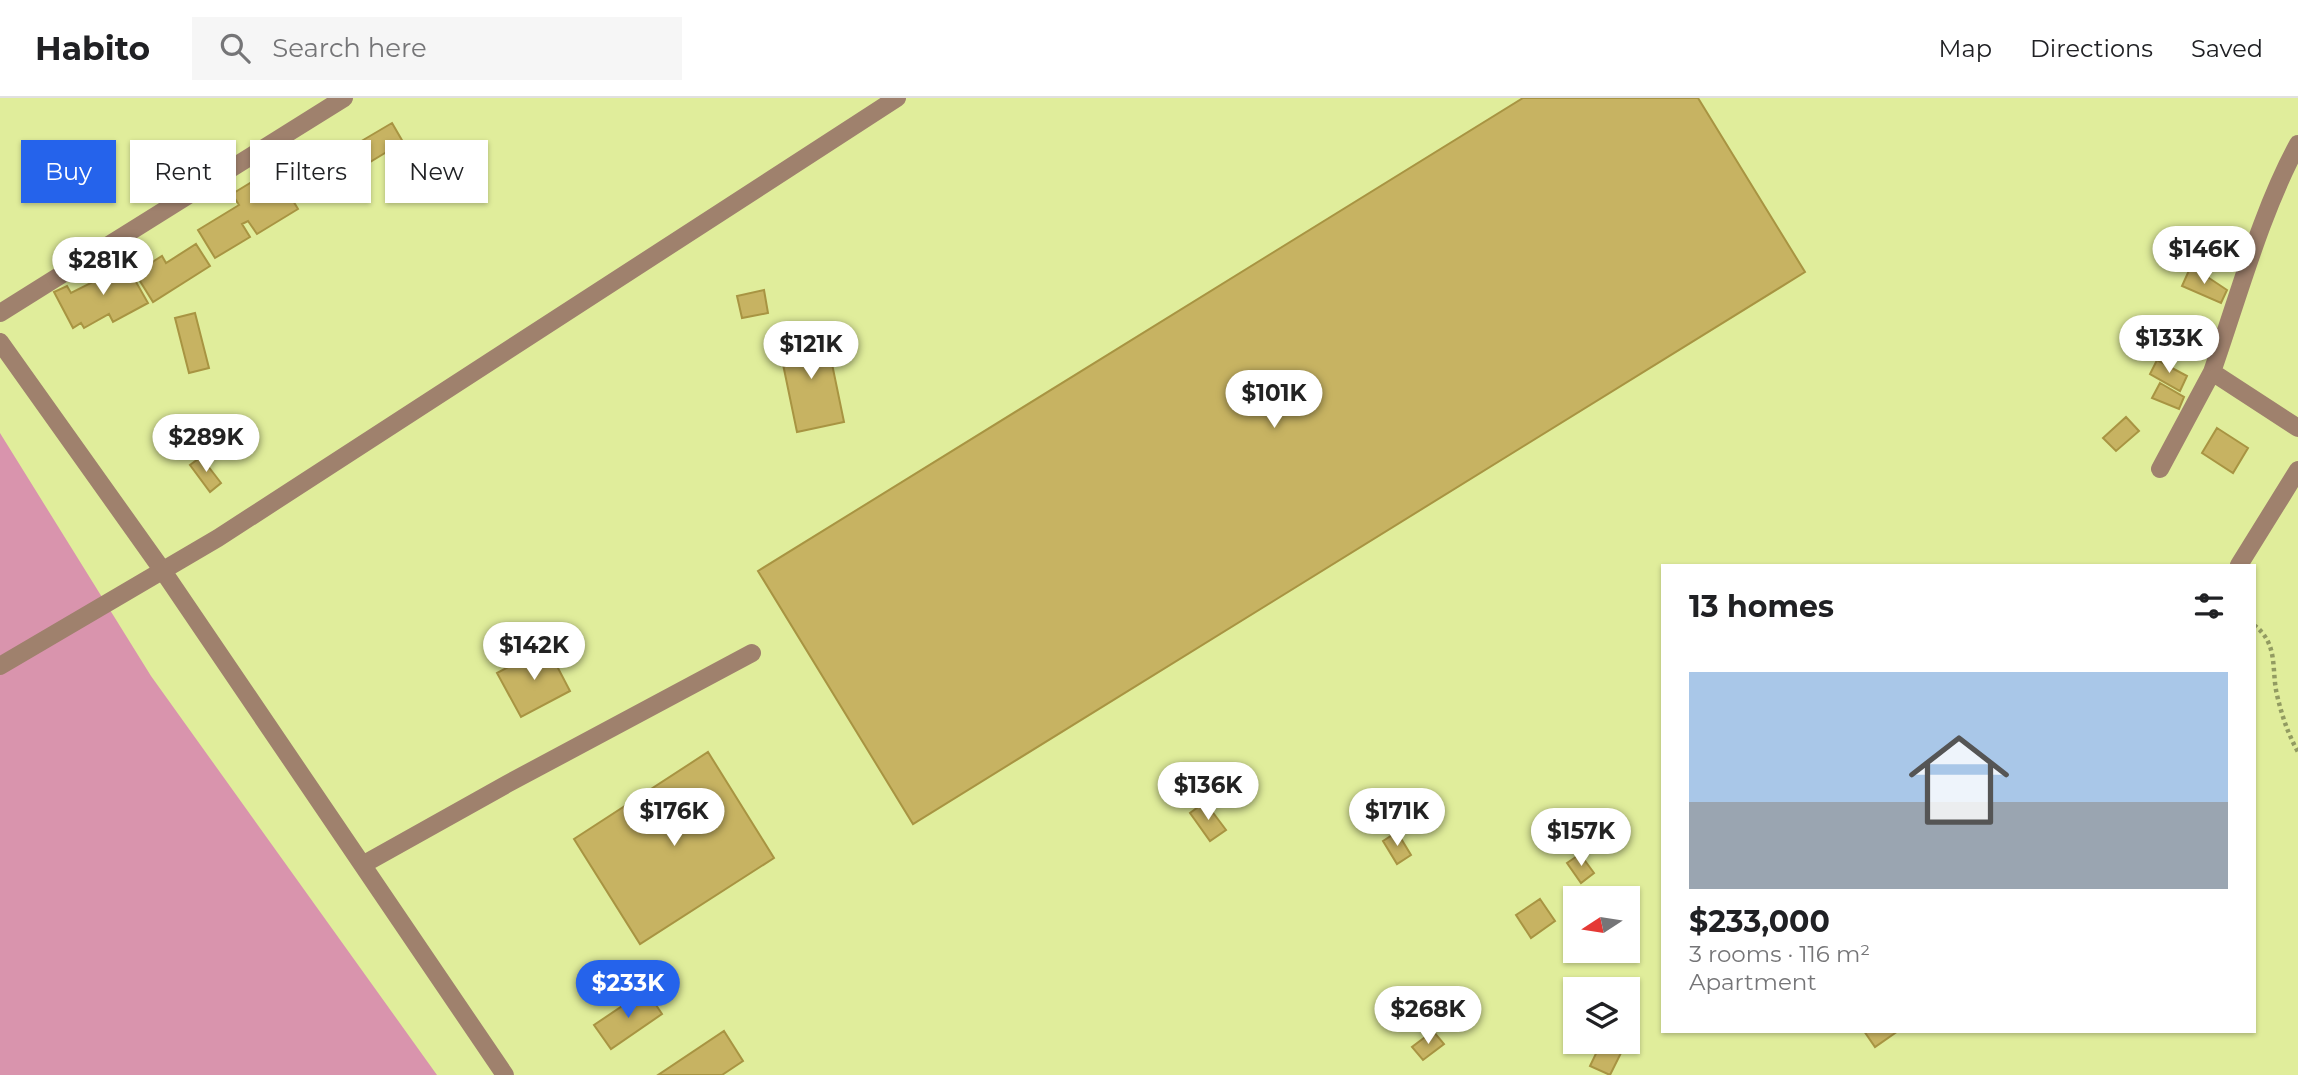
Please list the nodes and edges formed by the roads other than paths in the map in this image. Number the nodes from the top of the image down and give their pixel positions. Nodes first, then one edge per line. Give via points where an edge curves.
1 (344, 98) edge
2 (897, 98) edge
3 (2298, 144) edge
4 (2292, 171) edge
5 (0, 313) edge
6 (0, 342) edge
7 (2212, 372) junction
8 (2298, 428) edge
9 (2160, 468) dead end
10 (2298, 470) edge
11 (2240, 564) edge
12 (163, 571) junction
13 (752, 653) dead end
14 (0, 666) edge
15 (364, 864) junction
16 (505, 1075) edge

1 - 5 street
2 - 12 street
3 - 4 street
4 - 7 street
6 - 12 street
7 - 8 street
7 - 9 street
10 - 11 street
12 - 14 street
12 - 15 street
13 - 15 street
15 - 16 street

